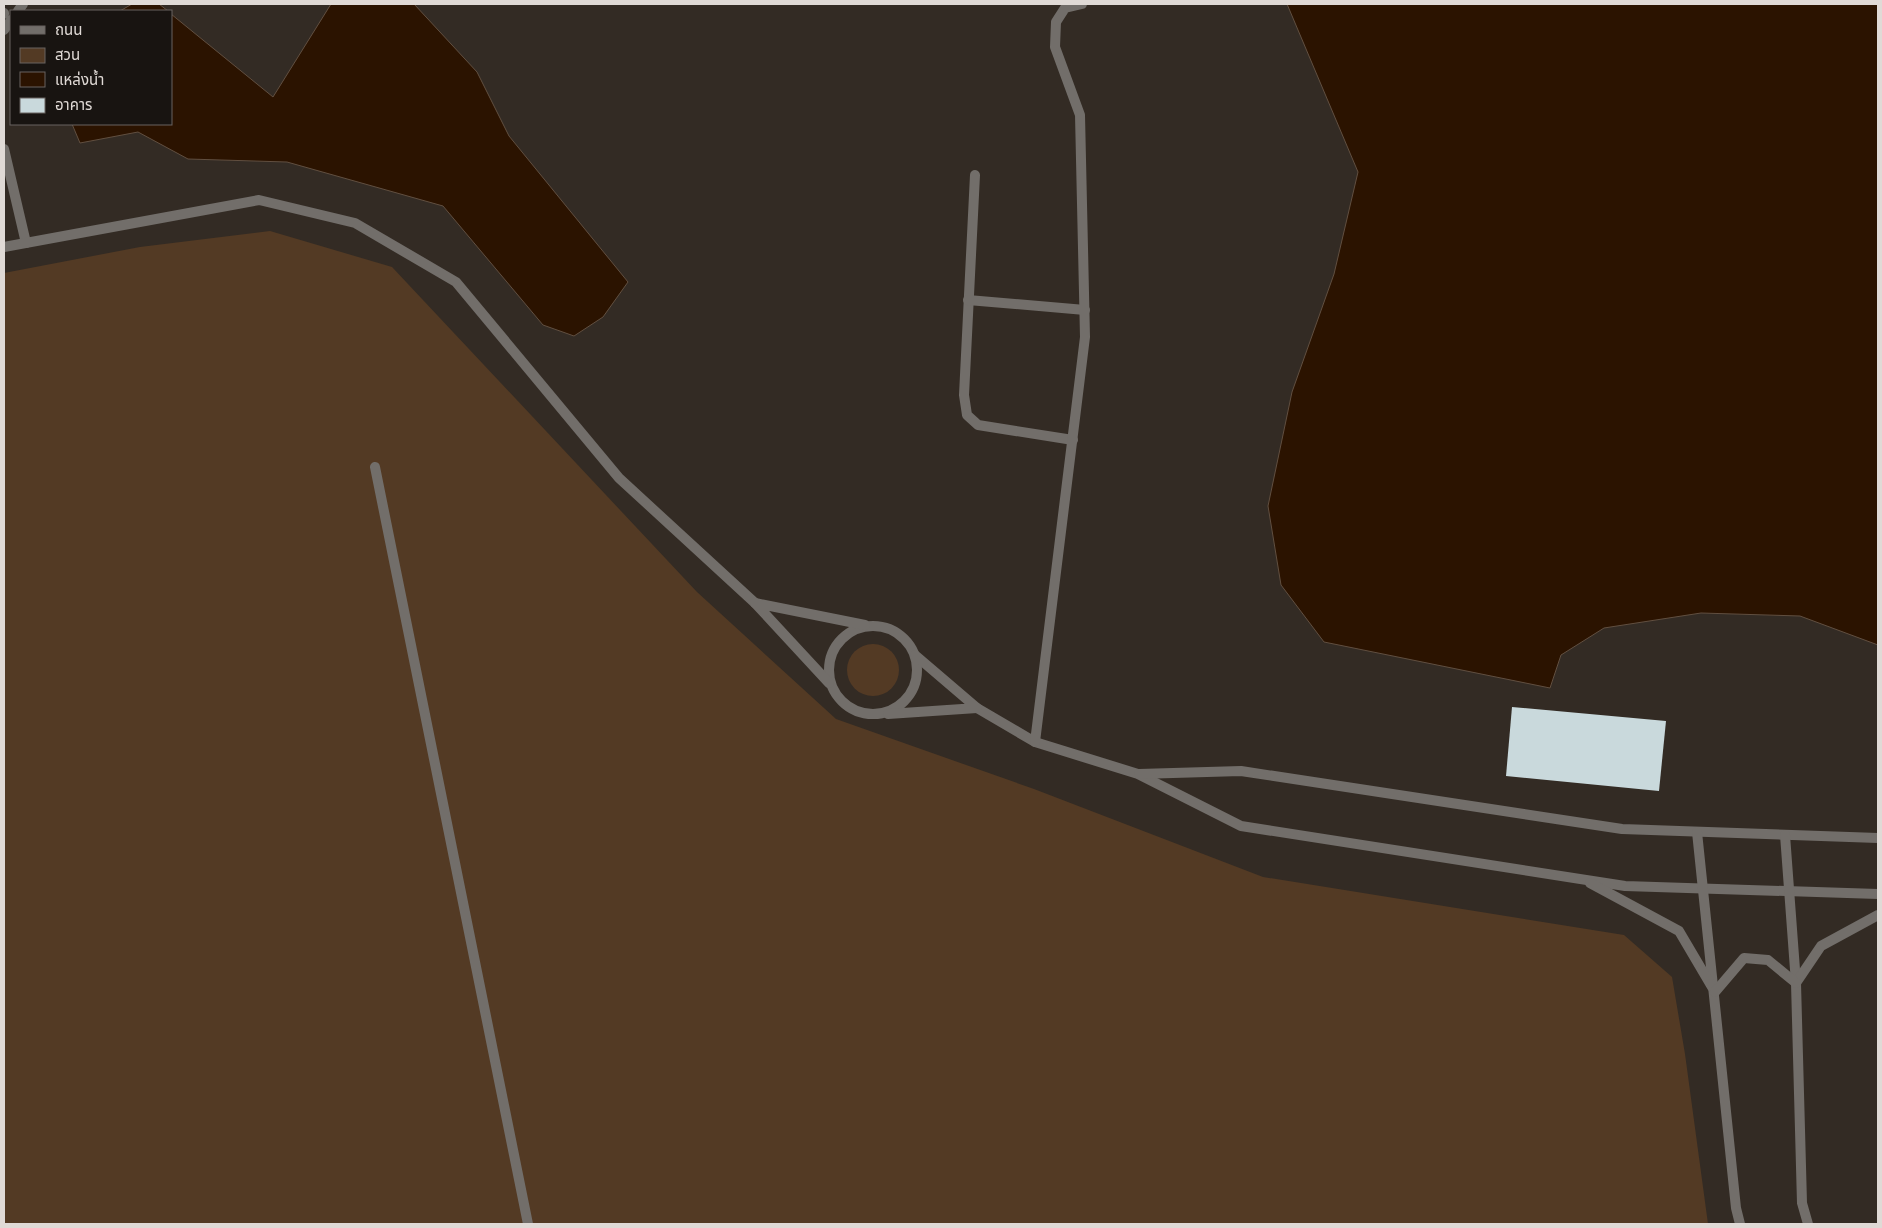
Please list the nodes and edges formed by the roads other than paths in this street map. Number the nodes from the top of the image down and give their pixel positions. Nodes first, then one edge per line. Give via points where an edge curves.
1 (1082, 4) edge
2 (4, 148) edge
3 (975, 175) dead end
4 (26, 243) junction
5 (4, 247) edge
6 (968, 300) junction
7 (1085, 310) junction
8 (1073, 440) junction
9 (376, 467) dead end
10 (755, 603) junction
11 (866, 626) junction
12 (915, 655) junction
13 (829, 683) junction
14 (977, 708) junction
15 (879, 714) junction
16 (1035, 742) junction
17 (1138, 774) junction
18 (1697, 832) junction
19 (1785, 835) junction
20 (1878, 838) edge
21 (1584, 879) junction
22 (1702, 888) junction
23 (1790, 891) junction
24 (1878, 894) edge
25 (1878, 915) edge
26 (1796, 983) junction
27 (1715, 992) junction
28 (528, 1224) edge
29 (1740, 1224) edge
30 (1808, 1224) edge

1 - 7 street via 1065,8 1056,22 1055,47 1080,115
2 - 4 street
3 - 6 street
4 - 5 street
4 - 10 street via 259,200 355,223 456,282 620,478
6 - 7 street
6 - 8 street via 964,394 967,415 978,425
7 - 8 street via 1086,337
8 - 16 street
9 - 28 street
10 - 11 street
10 - 13 street
11 - 12 street via 882,626 896,632 907,641
11 - 13 street via 852,631 831,652
12 - 14 street
12 - 15 street via 915,686 906,700
13 - 15 street via 849,708 863,714
14 - 15 street
14 - 16 street
16 - 17 street
17 - 18 street via 1241,771 1622,829
17 - 21 street via 1241,826
18 - 19 street
18 - 22 street
19 - 20 street
19 - 23 street
21 - 22 street via 1625,886
21 - 27 street via 1679,931
22 - 23 street
22 - 27 street
23 - 24 street
23 - 26 street
25 - 26 street via 1822,946
26 - 27 street via 1768,960 1744,958
26 - 30 street via 1802,1203
27 - 29 street

